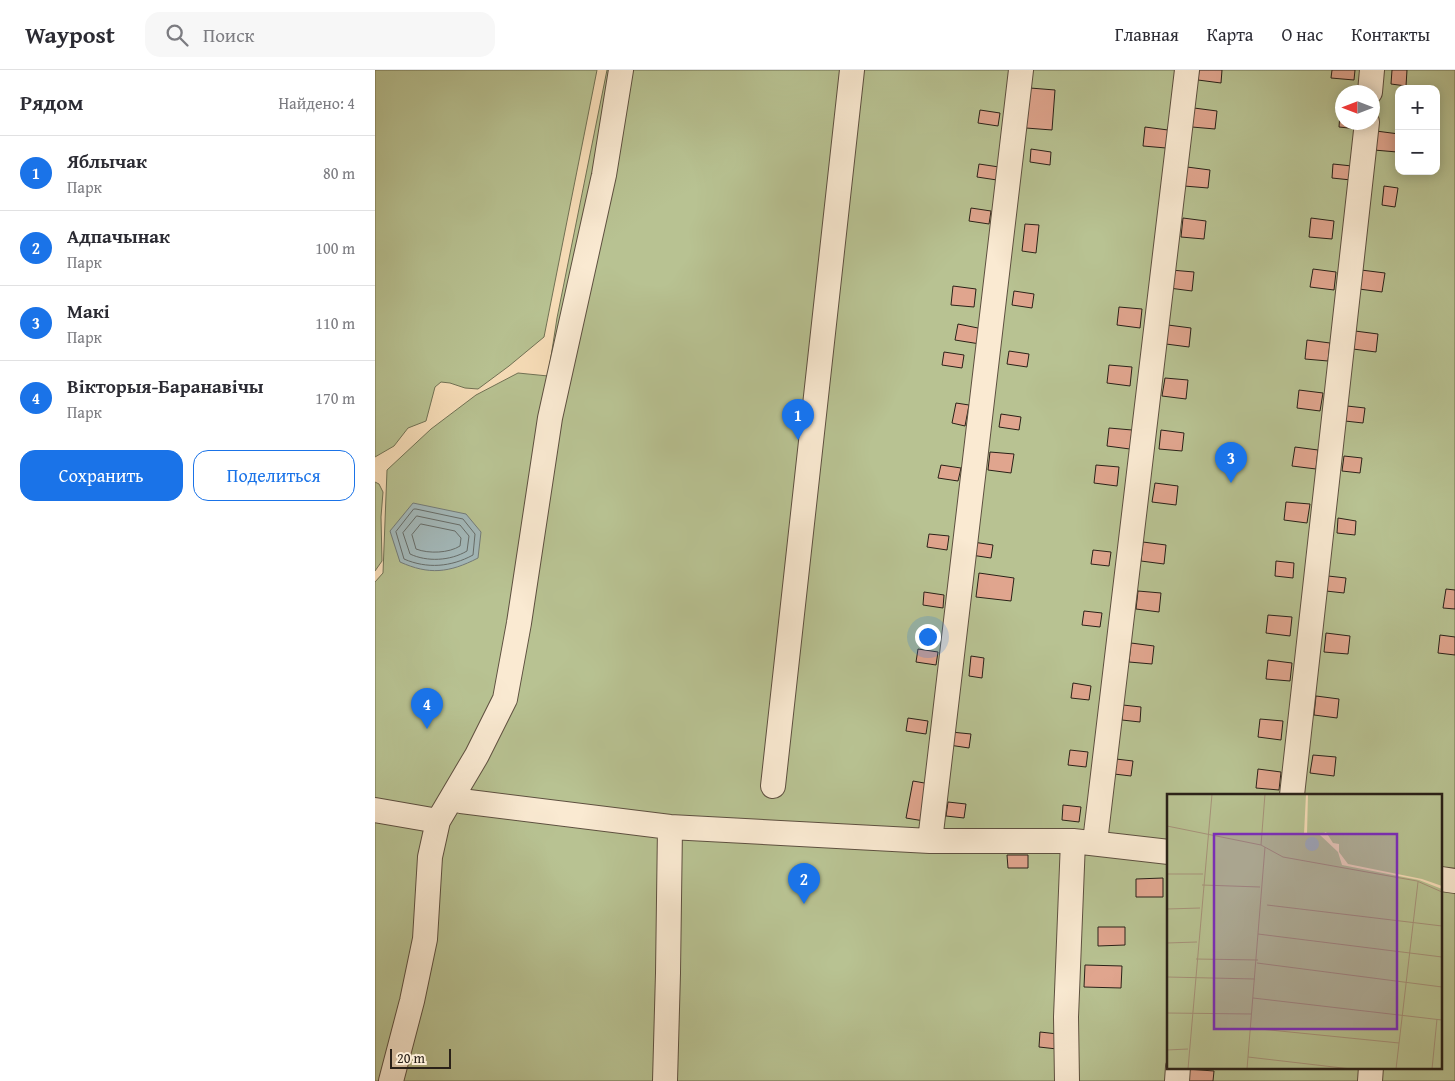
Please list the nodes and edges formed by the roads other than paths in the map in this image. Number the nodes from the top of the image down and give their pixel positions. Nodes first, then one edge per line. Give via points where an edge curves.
1 (621, 70) edge
2 (852, 70) edge
3 (1021, 70) edge
4 (1187, 70) edge
5 (1372, 70) edge
6 (1371, 85) edge
7 (1366, 130) edge
8 (773, 786) dead end
9 (1292, 794) edge
10 (452, 798) junction
11 (375, 810) edge
12 (438, 821) junction
13 (669, 827) junction
14 (930, 841) junction
15 (1084, 842) junction
16 (1167, 852) edge
17 (1455, 874) edge
18 (1455, 881) edge
19 (1178, 1068) edge
20 (1371, 1068) edge
21 (391, 1081) edge
22 (665, 1081) edge
23 (1067, 1081) edge
24 (1177, 1081) edge
25 (1370, 1081) edge

1 - 10 lane via 604,175 550,418 505,699
2 - 8 lane
3 - 14 lane
4 - 15 lane
5 - 6 lane
7 - 9 lane
10 - 12 lane
10 - 13 lane
11 - 12 lane
12 - 21 lane via 430,857 425,939
13 - 14 lane
13 - 22 lane
14 - 15 lane
15 - 16 lane
15 - 23 lane via 1066,1017
17 - 18 lane
19 - 24 lane
20 - 25 lane

